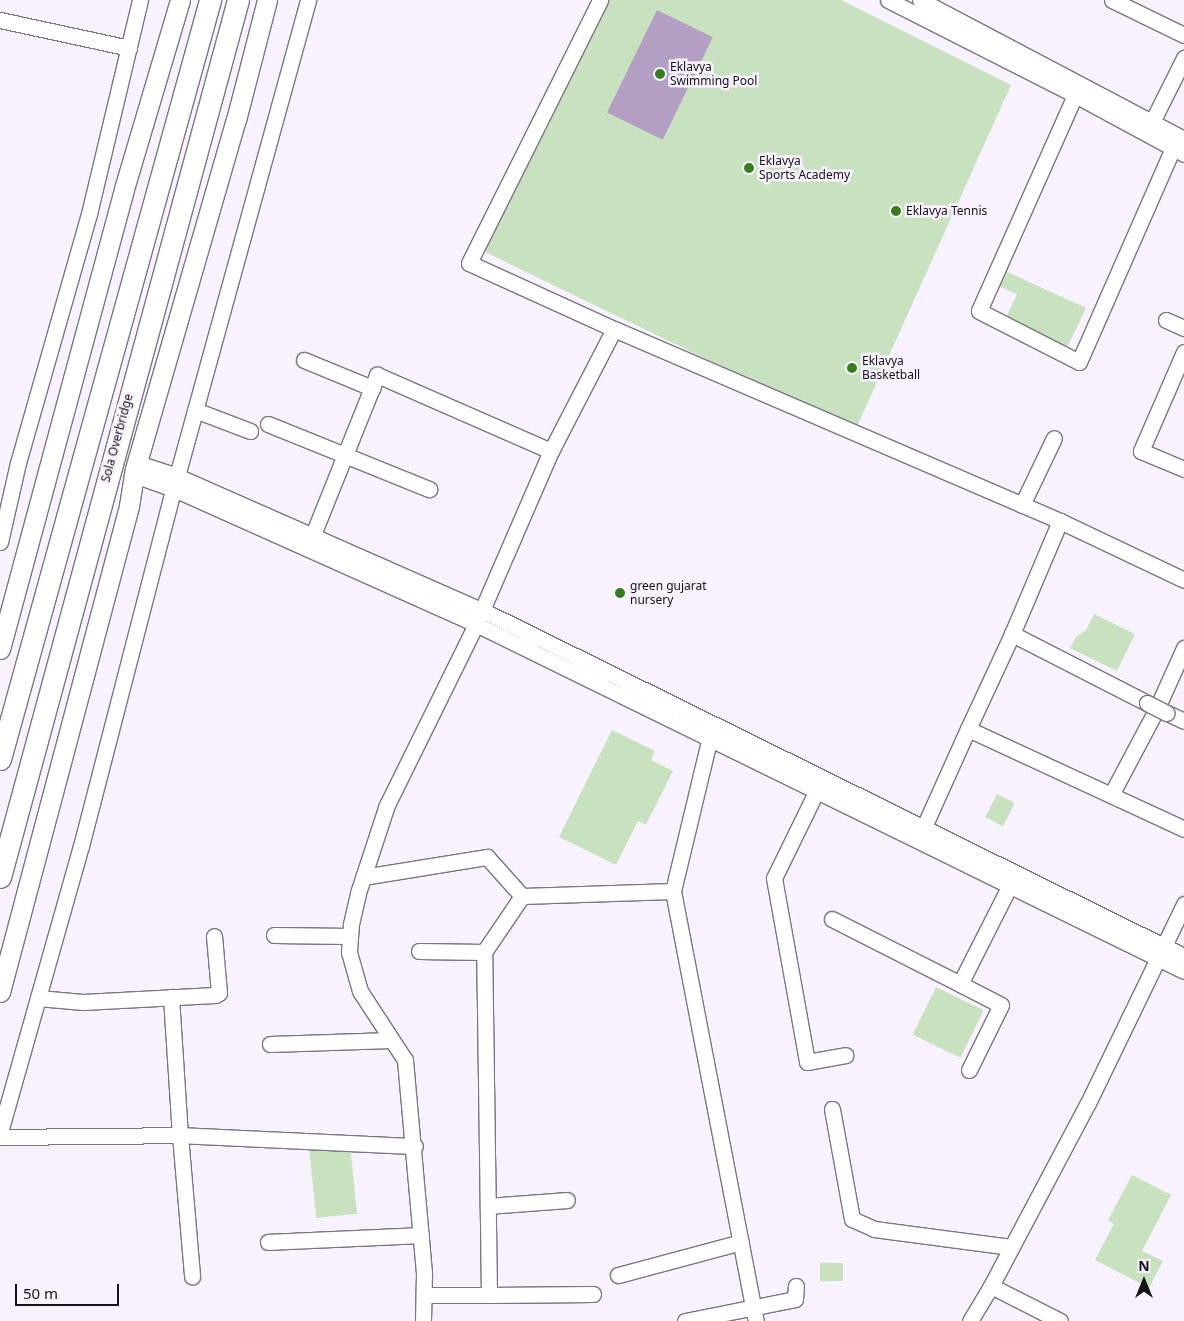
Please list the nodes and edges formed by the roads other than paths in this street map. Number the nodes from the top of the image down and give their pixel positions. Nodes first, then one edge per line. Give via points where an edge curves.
1 (140, 0) edge
2 (180, 0) edge
3 (210, 0) edge
4 (238, 0) edge
5 (267, 0) edge
6 (308, 0) edge
7 (600, 0) edge
8 (888, 0) edge
9 (920, 0) edge
10 (1112, 0) edge
11 (0, 20) edge
12 (1184, 35) edge
13 (129, 48) junction
14 (1184, 58) edge
15 (1075, 94) junction
16 (1152, 122) junction
17 (1180, 147) edge
18 (1166, 320) dead end
19 (1184, 328) edge
20 (614, 329) junction
21 (1184, 352) edge
22 (304, 360) dead end
23 (372, 388) junction
24 (195, 410) junction
25 (268, 424) dead end
26 (250, 431) dead end
27 (1054, 438) dead end
28 (551, 451) junction
29 (346, 454) junction
30 (136, 469) junction
31 (1184, 469) edge
32 (175, 482) junction
33 (429, 489) dead end
34 (1022, 505) junction
35 (1060, 521) junction
36 (312, 537) junction
37 (0, 542) edge
38 (1184, 580) edge
39 (479, 617) junction
40 (1012, 634) junction
41 (1184, 648) edge
42 (0, 649) edge
43 (1184, 721) edge
44 (968, 729) junction
45 (710, 737) junction
46 (0, 759) edge
47 (817, 790) junction
48 (1111, 795) junction
49 (923, 828) junction
50 (1184, 829) edge
51 (0, 877) edge
52 (363, 877) junction
53 (1010, 885) junction
54 (673, 891) junction
55 (522, 896) junction
56 (1184, 904) edge
57 (832, 919) dead end
58 (214, 936) dead end
59 (274, 936) dead end
60 (350, 936) junction
61 (1160, 951) junction
62 (419, 952) dead end
63 (484, 952) junction
64 (1184, 956) edge
65 (1184, 971) edge
66 (960, 984) junction
67 (0, 992) edge
68 (171, 997) junction
69 (38, 998) junction
70 (391, 1040) junction
71 (270, 1044) dead end
72 (845, 1055) dead end
73 (969, 1070) dead end
74 (832, 1109) dead end
75 (0, 1132) edge
76 (180, 1135) junction
77 (0, 1137) edge
78 (414, 1146) junction
79 (567, 1200) dead end
80 (488, 1206) junction
81 (421, 1235) junction
82 (268, 1242) dead end
83 (741, 1242) junction
84 (1011, 1246) junction
85 (618, 1275) dead end
86 (192, 1276) dead end
87 (796, 1286) dead end
88 (991, 1286) junction
89 (593, 1294) dead end
90 (424, 1295) junction
91 (489, 1296) junction
92 (753, 1305) junction
93 (417, 1321) edge
94 (423, 1321) edge
95 (686, 1321) edge
96 (756, 1321) edge
97 (970, 1321) edge
98 (1060, 1321) edge

1 - 13 street
2 - 42 main road via 124,189
3 - 46 highway
4 - 51 highway, Sola Overbridge
5 - 30 main road
6 - 24 street
7 - 20 street via 469,263
8 - 15 street
9 - 16 street
10 - 12 street
11 - 13 street
13 - 37 street via 75,267 18,463
14 - 16 street
15 - 17 street
15 - 17 street via 979,311 1079,362
16 - 17 street
18 - 19 street
20 - 28 street
20 - 34 street
21 - 31 street via 1141,451
22 - 23 street
23 - 28 street via 378,375
23 - 29 street
24 - 26 street
24 - 32 street
25 - 29 street
27 - 34 street
28 - 39 street
29 - 33 street
29 - 36 street
30 - 32 street
30 - 67 main road via 129,506
32 - 36 street
32 - 39 street
32 - 69 street via 81,846
34 - 35 street
35 - 38 street
35 - 40 street
36 - 39 street
39 - 45 street
39 - 49 street
39 - 52 street via 387,805
40 - 43 street, bridge
40 - 44 street
41 - 48 street via 1157,708
44 - 48 street
44 - 49 street
45 - 47 street
45 - 54 street
47 - 53 street
47 - 72 street via 774,878 807,1062
48 - 50 street
49 - 61 street
52 - 55 street via 487,857
52 - 60 street
53 - 61 street
53 - 66 street
54 - 55 street
54 - 83 street
55 - 63 street
56 - 61 street
57 - 66 street
58 - 68 street via 219,993
59 - 60 street
60 - 70 street via 349,952 360,991
61 - 64 street
61 - 65 street
61 - 84 street via 1088,1102
62 - 63 street
63 - 80 street
66 - 73 street via 1001,1006
68 - 69 street via 83,1002
68 - 76 street
69 - 75 street
70 - 71 street
70 - 78 street via 405,1060
74 - 84 street via 852,1219 874,1229
76 - 77 street
76 - 78 street
76 - 86 street
78 - 81 street
79 - 80 street
80 - 91 street
81 - 82 street
81 - 90 street
83 - 85 street
83 - 92 street
84 - 88 street
87 - 92 street via 794,1299
88 - 97 street
88 - 98 street
89 - 91 street
90 - 91 street
90 - 94 street
92 - 95 street
92 - 96 street
93 - 94 street

